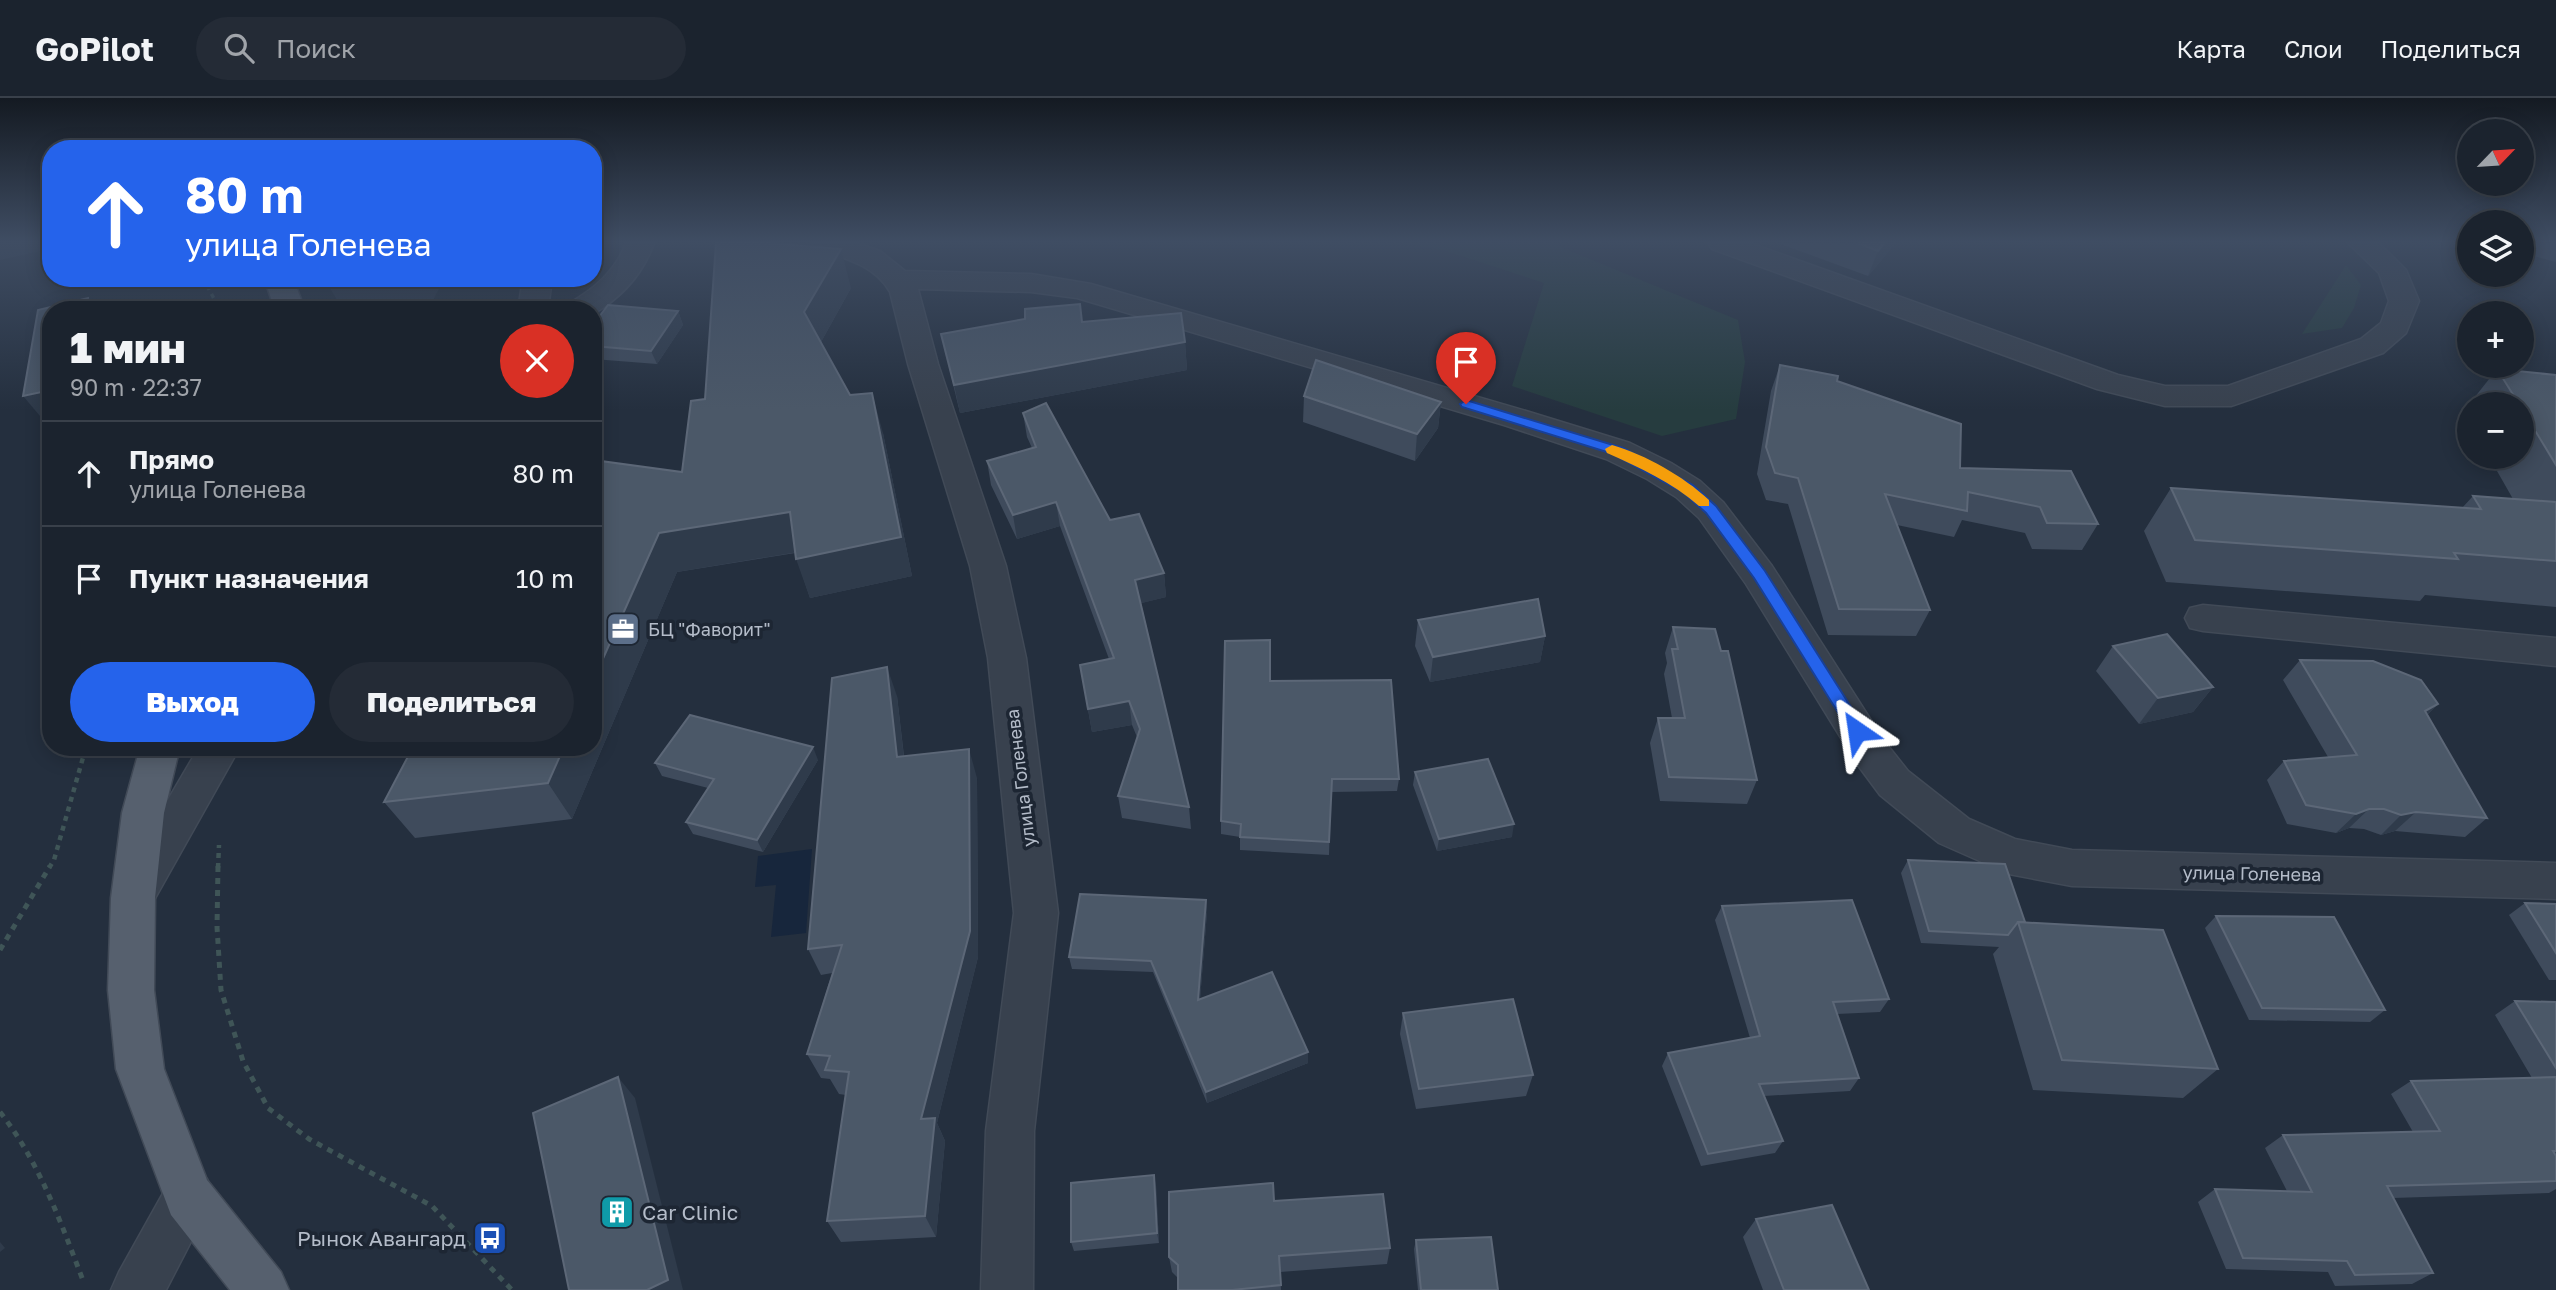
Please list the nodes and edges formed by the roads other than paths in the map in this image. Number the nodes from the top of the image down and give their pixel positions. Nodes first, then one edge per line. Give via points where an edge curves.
1 (907, 299) edge
2 (1110, 299) edge
3 (1876, 299) edge
4 (2403, 299) edge
5 (2203, 618) dead end
6 (2554, 659) edge
7 (158, 756) edge
8 (214, 756) edge
9 (2556, 881) edge
10 (133, 898) junction
11 (189, 1197) junction
12 (136, 1290) edge
13 (263, 1290) edge
14 (1007, 1290) edge

1 - 14 street, улица Голенева via 988,566 1007,658 1036,913 1010,1131
2 - 9 street, улица Голенева via 1618,451 1688,489 1711,510 1759,575 1894,783 1954,831 2009,856 2071,868
3 - 4 street via 2108,382 2165,396 2231,396 2372,346 2395,327
5 - 6 street
7 - 10 main road via 143,813
8 - 10 street
10 - 11 main road via 131,990 140,1069
11 - 12 street
11 - 13 main road

